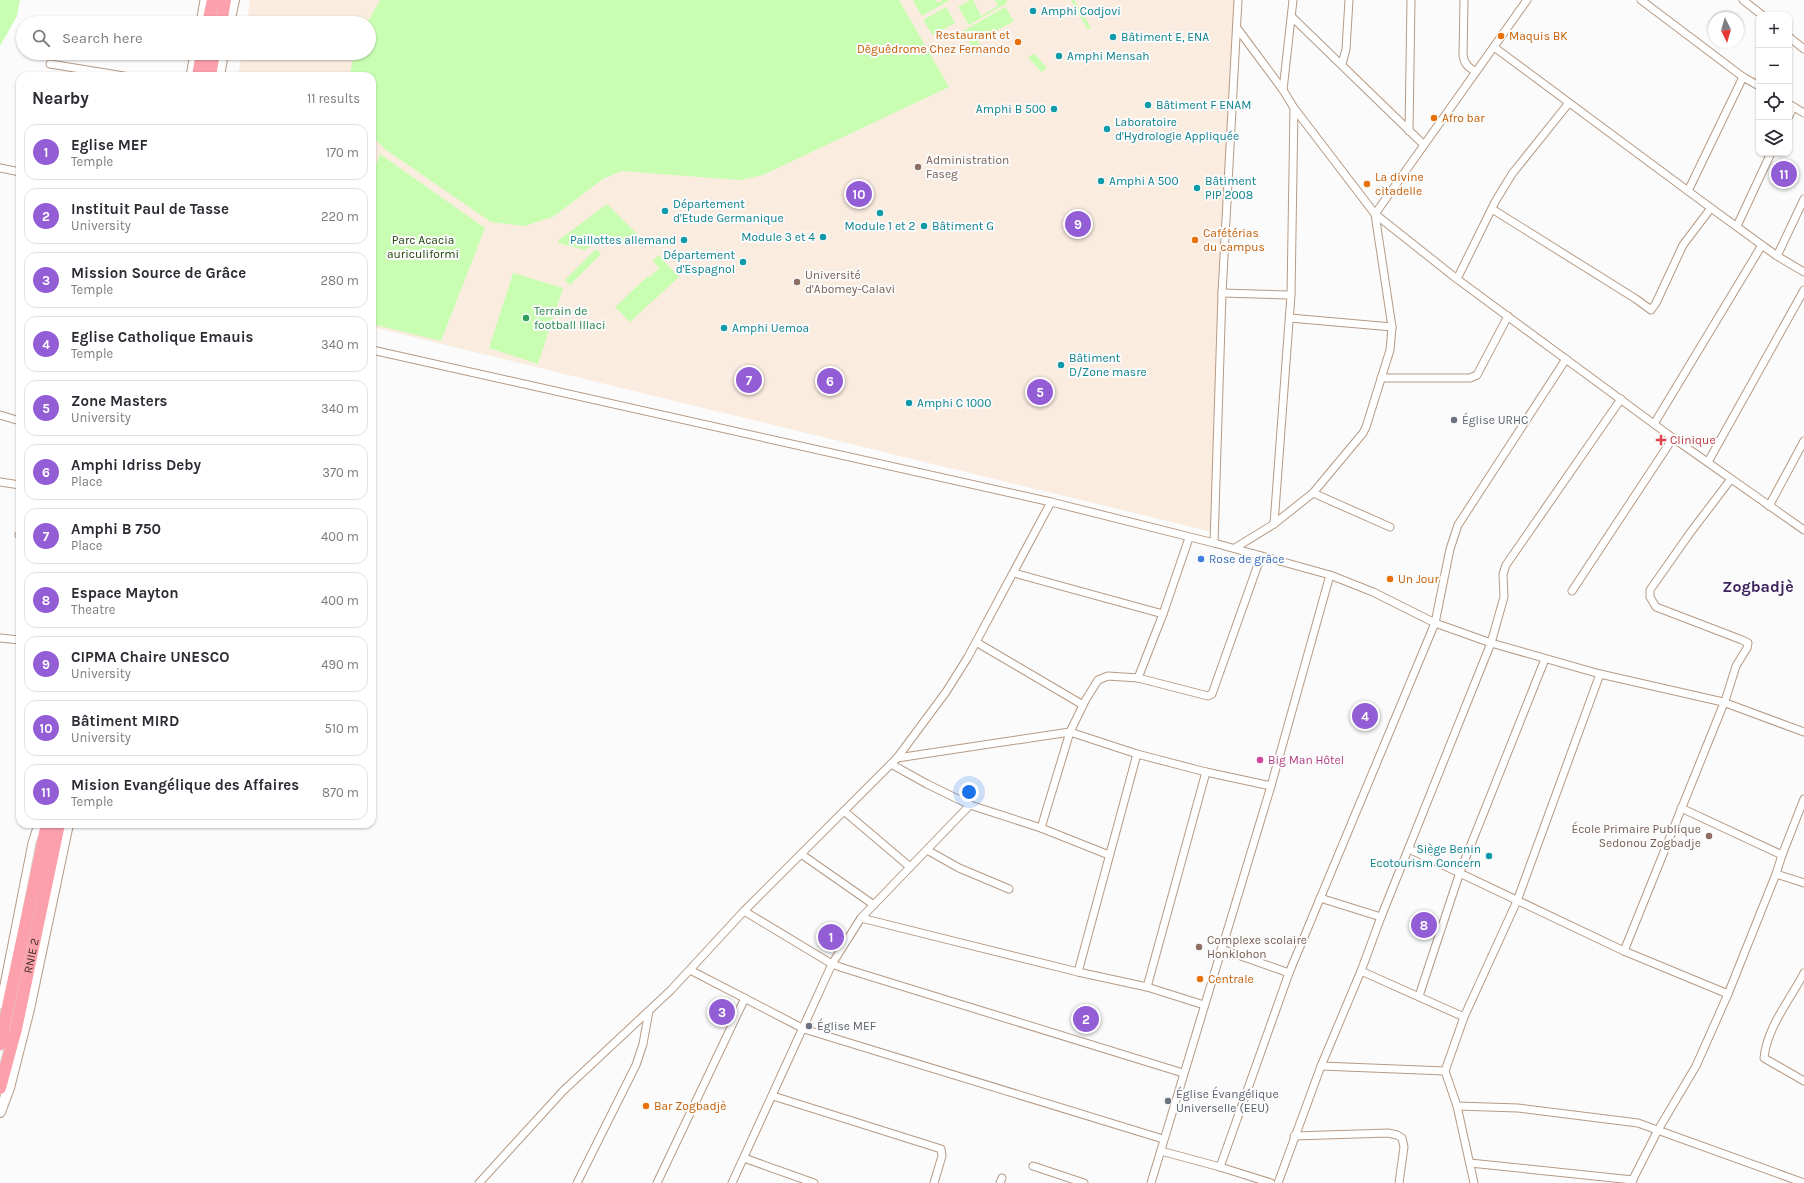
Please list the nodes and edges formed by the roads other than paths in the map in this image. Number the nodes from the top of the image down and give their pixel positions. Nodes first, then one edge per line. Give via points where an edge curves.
1 (205, 0) edge
2 (225, 0) edge
3 (234, 0) edge
4 (1238, 0) edge
5 (1293, 0) edge
6 (1349, 0) edge
7 (1411, 0) edge
8 (1464, 0) edge
9 (1641, 0) edge
10 (1743, 0) edge
11 (1525, 1) edge
12 (1758, 12) edge
13 (202, 16) edge
14 (207, 16) edge
15 (222, 16) edge
16 (231, 16) edge
17 (1292, 17) junction
18 (1237, 28) junction
19 (1792, 39) edge
20 (1494, 47) junction
21 (1804, 49) edge
22 (193, 60) edge
23 (201, 60) edge
24 (213, 60) edge
25 (222, 60) edge
26 (50, 64) dead end
27 (1342, 64) junction
28 (99, 72) edge
29 (191, 72) edge
30 (199, 72) edge
31 (211, 72) edge
32 (220, 72) edge
33 (1476, 72) junction
34 (1743, 77) junction
35 (1756, 84) edge
36 (1283, 90) junction
37 (1568, 104) junction
38 (1792, 106) edge
39 (1294, 108) junction
40 (1804, 113) edge
41 (1410, 131) junction
42 (1423, 144) junction
43 (1771, 156) edge
44 (0, 168) edge
45 (16, 171) edge
46 (1688, 191) junction
47 (1804, 199) edge
48 (1711, 208) junction
49 (1492, 209) junction
50 (1375, 214) junction
51 (1737, 226) junction
52 (1762, 244) junction
53 (1777, 256) junction
54 (1804, 272) edge
55 (1457, 279) junction
56 (1804, 290) edge
57 (1222, 293) junction
58 (1291, 295) junction
59 (1508, 316) junction
60 (1290, 318) junction
61 (1392, 327) junction
62 (376, 351) edge
63 (1566, 359) junction
64 (1381, 378) junction
65 (1621, 399) junction
66 (0, 415) edge
67 (16, 420) edge
68 (1654, 424) junction
69 (1673, 438) junction
70 (1804, 441) edge
71 (1708, 462) junction
72 (1731, 479) junction
73 (0, 482) edge
74 (16, 484) edge
75 (1313, 493) junction
76 (1051, 502) junction
77 (1769, 506) junction
78 (1274, 524) junction
79 (1390, 527) dead end
80 (1804, 530) edge
81 (1190, 538) junction
82 (1214, 543) junction
83 (1235, 548) junction
84 (1261, 556) junction
85 (1014, 573) junction
86 (1330, 575) junction
87 (1572, 591) dead end
88 (1163, 614) junction
89 (1435, 623) junction
90 (0, 638) edge
91 (16, 640) edge
92 (976, 642) junction
93 (1491, 643) junction
94 (1545, 659) junction
95 (1600, 674) junction
96 (1138, 678) junction
97 (1723, 702) junction
98 (1083, 705) junction
99 (1070, 732) junction
100 (1804, 732) edge
101 (1137, 754) junction
102 (897, 758) junction
103 (891, 764) junction
104 (1206, 772) junction
105 (1271, 786) junction
106 (1804, 799) edge
107 (970, 805) junction
108 (1681, 808) junction
109 (844, 811) junction
110 (1796, 815) junction
111 (1804, 818) edge
112 (37, 828) edge
113 (46, 828) edge
114 (58, 828) edge
115 (67, 828) edge
116 (1041, 828) junction
117 (1409, 849) junction
118 (928, 850) junction
119 (801, 854) junction
120 (1109, 855) junction
121 (1782, 855) junction
122 (910, 867) junction
123 (1460, 872) junction
124 (1776, 874) junction
125 (1804, 883) edge
126 (1009, 889) dead end
127 (1320, 898) junction
128 (1517, 900) junction
129 (874, 905) junction
130 (744, 911) junction
131 (1381, 916) junction
132 (862, 918) junction
133 (1221, 949) junction
134 (1624, 951) junction
135 (832, 964) junction
136 (690, 970) junction
137 (1361, 971) junction
138 (1078, 972) junction
139 (1804, 972) edge
140 (1289, 973) junction
141 (3, 976) edge
142 (1147, 987) junction
143 (1728, 994) junction
144 (1418, 996) junction
145 (744, 998) junction
146 (0, 1005) edge
147 (1204, 1005) junction
148 (649, 1011) junction
149 (1464, 1017) junction
150 (804, 1029) junction
151 (0, 1044) edge
152 (1321, 1066) junction
153 (1445, 1071) junction
154 (1183, 1073) junction
155 (1804, 1081) edge
156 (0, 1088) edge
157 (773, 1096) junction
158 (1457, 1106) junction
159 (0, 1112) edge
160 (1658, 1130) junction
161 (1294, 1136) junction
162 (1163, 1139) junction
163 (1161, 1151) junction
164 (744, 1158) junction
165 (1470, 1163) junction
166 (1033, 1166) dead end
167 (1220, 1167) junction
168 (482, 1182) edge
169 (1632, 1182) edge
170 (577, 1183) edge
171 (657, 1183) edge
172 (732, 1183) edge
173 (813, 1183) edge
174 (934, 1183) edge
175 (1084, 1183) edge
176 (1151, 1183) edge
177 (1271, 1183) edge
178 (1278, 1183) edge
179 (1399, 1183) edge
180 (1474, 1183) edge
181 (1804, 1183) edge

1 - 13 street
1 - 14 highway
2 - 15 highway
3 - 16 street
4 - 18 street
5 - 17 street
6 - 27 street via 1346,49
7 - 41 street
8 - 33 street via 1464,62
9 - 34 street
10 - 12 street
11 - 20 street
17 - 27 street
17 - 36 street
18 - 36 street
18 - 57 street
19 - 21 street
20 - 33 street
20 - 37 street
22 - 29 street
23 - 30 highway
24 - 31 highway
25 - 32 street
26 - 28 street
27 - 41 street
33 - 42 street
34 - 35 street
34 - 46 street
36 - 39 street
37 - 46 street
37 - 49 street via 1512,174
38 - 40 street
39 - 50 street
39 - 58 street
41 - 42 street
42 - 50 street
43 - 51 street
44 - 45 street
46 - 48 street
47 - 53 street
48 - 49 street via 1683,245 1651,310
48 - 51 street
49 - 55 street
50 - 55 street
50 - 61 street
51 - 52 street
52 - 53 street
52 - 68 street
53 - 54 street
55 - 59 street
56 - 71 street
57 - 58 street
57 - 82 street
58 - 60 street
59 - 63 street
59 - 64 street via 1477,375 1470,378
60 - 61 street
60 - 78 street
61 - 64 street via 1390,350
62 - 76 street
63 - 65 street
63 - 89 street via 1458,525 1450,549
64 - 75 street via 1363,433
65 - 68 street
65 - 93 street via 1506,565 1503,574 1504,597
66 - 67 street
68 - 69 street
69 - 71 street
69 - 87 street
70 - 77 street
71 - 72 street
72 - 77 street
72 - 97 street via 1650,590 1650,597 1656,607 1748,643 1736,666
73 - 74 street
75 - 78 street
75 - 79 street
76 - 81 street
76 - 85 street
77 - 80 street
78 - 83 street
81 - 82 street
81 - 88 street
82 - 83 street
83 - 84 street
84 - 86 street
84 - 96 street via 1212,694 1208,696
85 - 88 street
85 - 92 street
86 - 89 street via 1373,592
86 - 105 street
88 - 96 street
89 - 93 street
89 - 127 street
90 - 91 street
92 - 98 street
92 - 102 street via 946,692
93 - 94 street
93 - 117 street
94 - 95 street
94 - 123 street
95 - 97 street
95 - 128 street
96 - 98 street via 1108,676 1098,680
97 - 100 street
97 - 108 street
98 - 99 street
99 - 101 street
99 - 102 street
99 - 116 street
101 - 104 street
101 - 120 street
102 - 103 street
103 - 107 street
103 - 109 street
104 - 105 street
104 - 142 street
105 - 133 street
106 - 110 street
107 - 116 street
107 - 118 street
108 - 121 street
108 - 134 street
109 - 119 street
109 - 122 street
110 - 111 street
110 - 121 street
112 - 141 street
113 - 151 highway, RNIE 2 / RNIE 2
114 - 156 highway, RNIE 2 / RNIE 2 via 16,1029
115 - 159 street via 29,1009 9,1088
116 - 120 street
117 - 123 street
117 - 131 street
118 - 122 street
118 - 126 street via 959,868
119 - 129 street
119 - 130 street
120 - 138 street
121 - 124 street
122 - 129 street
123 - 128 street
123 - 144 street
124 - 125 street
124 - 143 street
127 - 131 street
127 - 140 street
128 - 134 street
128 - 149 street
129 - 132 street
130 - 135 street
130 - 136 street
131 - 137 street
132 - 135 street
132 - 138 street
133 - 140 street
133 - 147 street
134 - 143 street
135 - 150 street
135 - 154 street
136 - 145 street
136 - 148 street
137 - 144 street
137 - 152 street
138 - 142 street
139 - 155 street via 1771,1034 1764,1058
140 - 167 street
141 - 146 street
142 - 147 street
143 - 160 street via 1696,1066
144 - 149 street
145 - 150 street
145 - 171 street
147 - 154 street
148 - 168 street via 563,1091
148 - 170 street via 636,1065
149 - 153 street
150 - 157 street
150 - 162 street
152 - 153 street
152 - 161 street
153 - 158 street
154 - 162 street
157 - 164 street
157 - 174 street via 940,1149 942,1156
158 - 160 street via 1518,1108 1612,1118
158 - 165 street
160 - 169 street
160 - 181 street
161 - 178 street
161 - 179 street via 1388,1133 1397,1135 1402,1138 1404,1147
162 - 163 street
163 - 167 street
163 - 176 street
164 - 172 street
164 - 173 street
165 - 169 street
165 - 180 street
166 - 175 street
167 - 177 street

